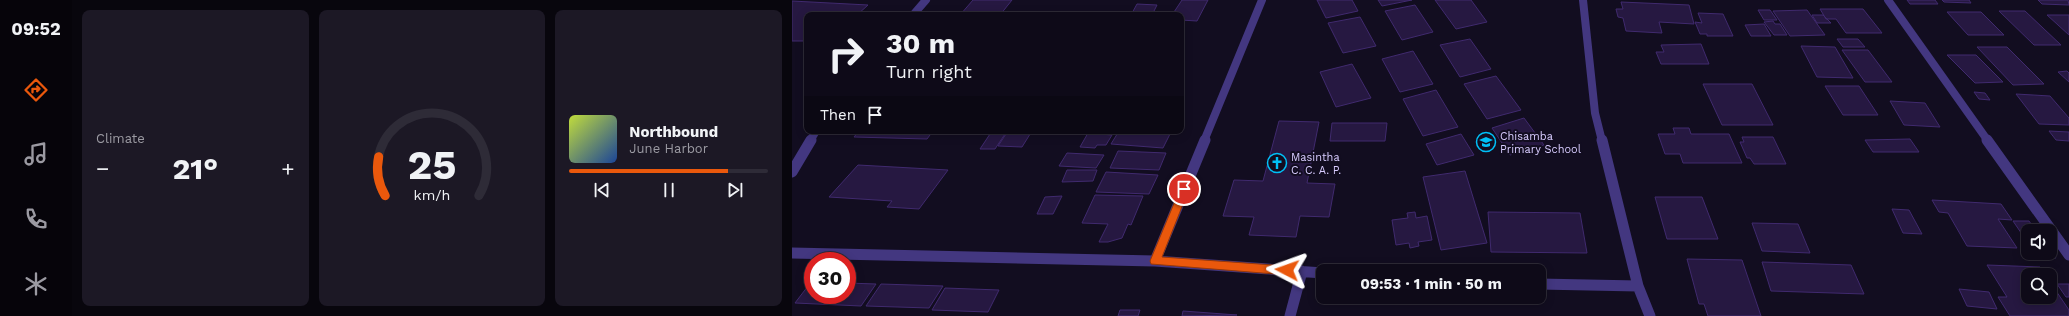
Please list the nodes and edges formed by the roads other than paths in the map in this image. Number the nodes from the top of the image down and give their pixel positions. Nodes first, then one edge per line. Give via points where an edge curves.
1 (926, 0) edge
2 (1262, 0) edge
3 (1583, 0) edge
4 (1888, 0) edge
5 (916, 12) edge
6 (814, 134) edge
7 (792, 172) edge
8 (792, 253) edge
9 (2069, 255) edge
10 (1155, 261) junction
11 (1302, 271) junction
12 (1316, 272) edge
13 (1546, 284) edge
14 (1638, 286) junction
15 (1290, 316) edge
16 (1650, 316) edge

1 - 5 street
2 - 10 street
3 - 14 street via 1595,113
4 - 9 street
6 - 7 street
8 - 10 street
10 - 11 street
11 - 12 street
11 - 15 street
13 - 14 street
14 - 16 street

